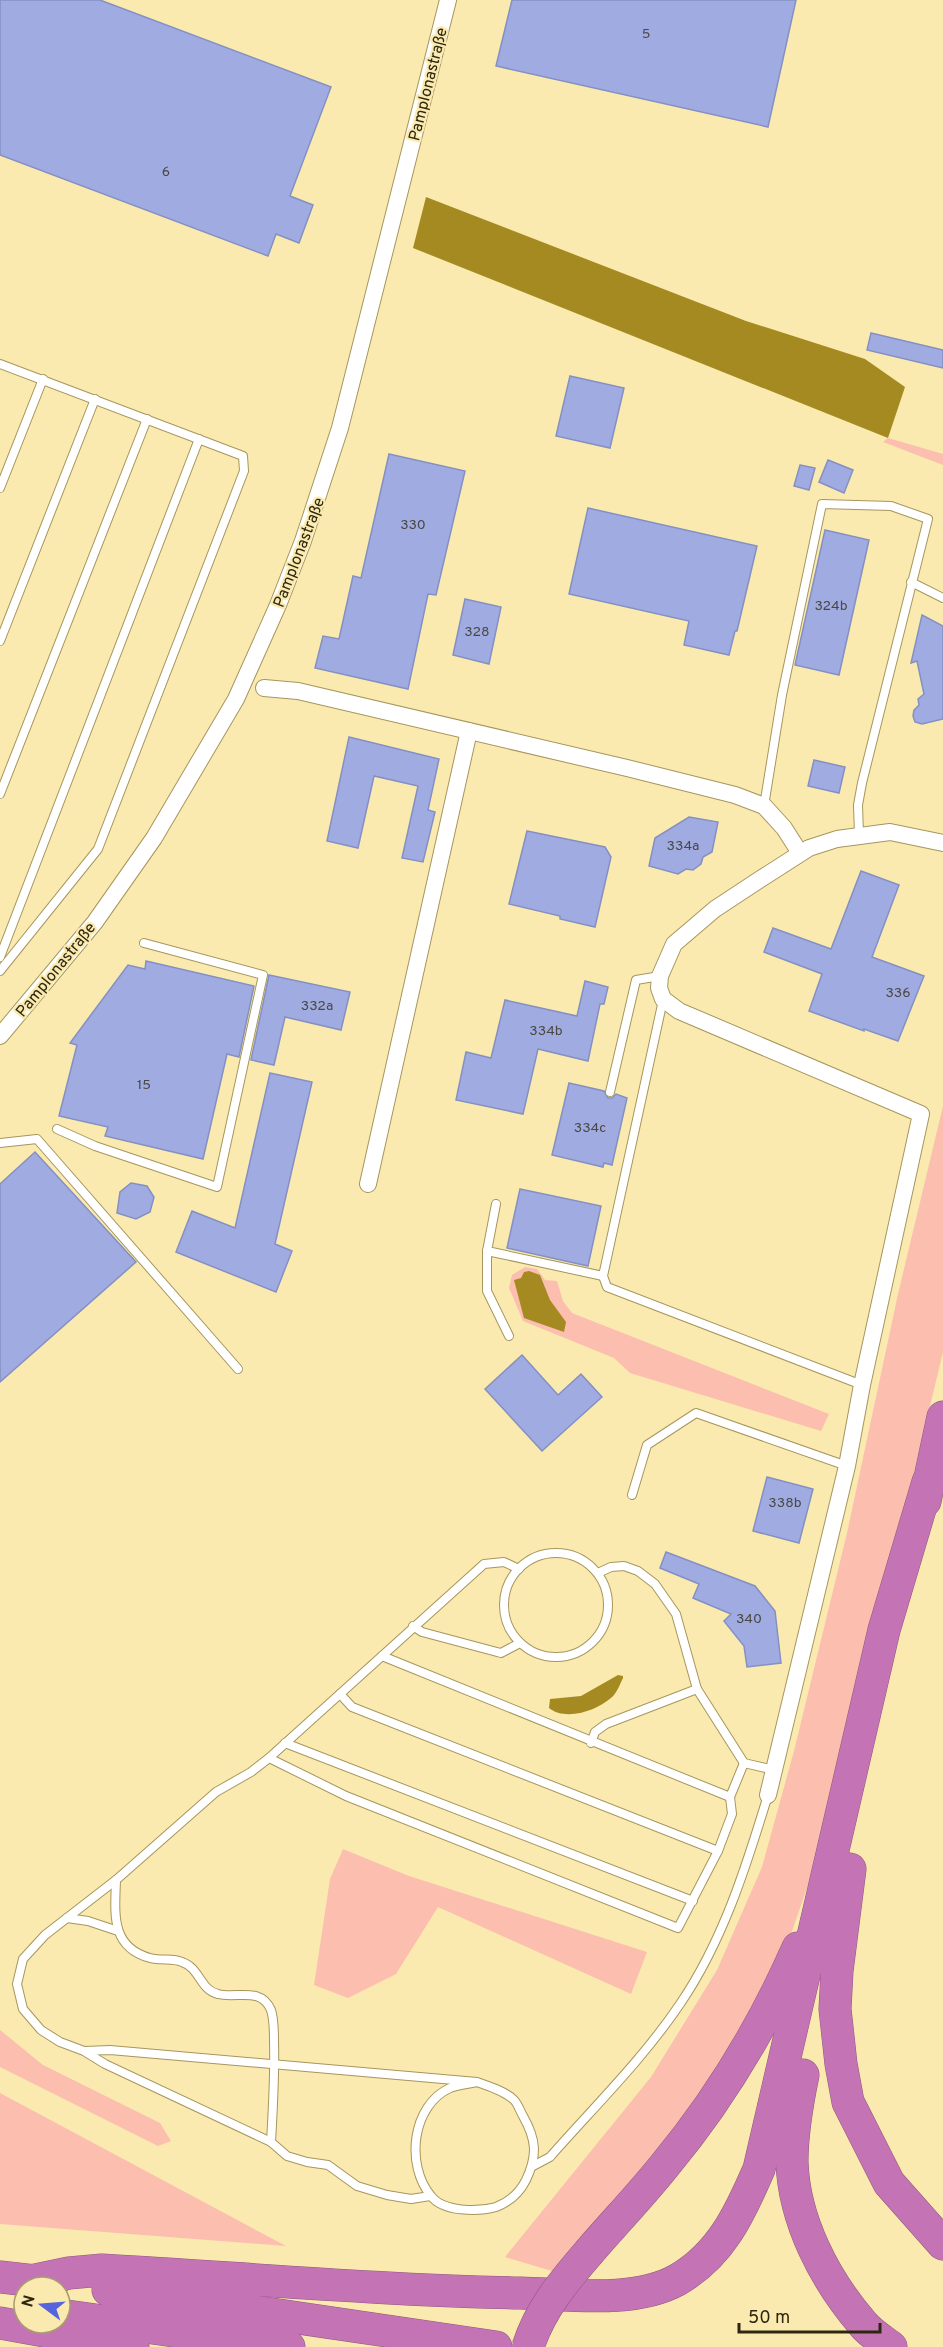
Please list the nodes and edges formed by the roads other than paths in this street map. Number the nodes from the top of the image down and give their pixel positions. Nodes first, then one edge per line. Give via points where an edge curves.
1 (448, 0) edge
2 (0, 364) edge
3 (43, 379) junction
4 (95, 399) junction
5 (147, 419) junction
6 (199, 439) junction
7 (0, 488) edge
8 (911, 582) junction
9 (943, 598) edge
10 (0, 641) edge
11 (264, 688) dead end
12 (469, 730) junction
13 (0, 794) edge
14 (764, 806) junction
15 (859, 835) junction
16 (943, 843) edge
17 (800, 853) junction
18 (144, 943) dead end
19 (0, 957) edge
20 (0, 970) edge
21 (660, 976) junction
22 (663, 999) junction
23 (0, 1035) edge
24 (610, 1092) dead end
25 (57, 1129) dead end
26 (0, 1143) edge
27 (368, 1184) dead end
28 (496, 1204) dead end
29 (487, 1251) junction
30 (603, 1276) junction
31 (509, 1336) dead end
32 (238, 1369) dead end
33 (862, 1385) junction
34 (943, 1417) edge
35 (847, 1466) junction
36 (928, 1482) junction
37 (632, 1495) dead end
38 (519, 1569) junction
39 (598, 1573) junction
40 (412, 1626) junction
41 (520, 1643) junction
42 (382, 1656) junction
43 (697, 1689) junction
44 (340, 1694) junction
45 (285, 1743) junction
46 (591, 1743) junction
47 (269, 1758) junction
48 (744, 1763) junction
49 (774, 1770) junction
50 (768, 1795) joint
51 (730, 1797) junction
52 (718, 1851) junction
53 (850, 1869) junction
54 (116, 1880) junction
55 (824, 1889) junction
56 (693, 1900) junction
57 (68, 1918) junction
58 (118, 1931) junction
59 (84, 2051) junction
60 (275, 2066) junction
61 (477, 2082) junction
62 (271, 2142) junction
63 (533, 2166) junction
64 (430, 2196) junction
65 (943, 2244) edge
66 (55, 2275) edge
67 (72, 2285) edge
68 (72, 2317) edge
69 (0, 2323) edge
70 (133, 2347) edge
71 (289, 2347) edge
72 (496, 2347) edge
73 (528, 2347) edge
74 (891, 2347) edge

1 - 23 street, Pamplonastraße via 331,460 265,636 236,699 154,838 95,921
2 - 3 lane
3 - 4 lane
3 - 7 lane
4 - 5 lane
4 - 10 lane
5 - 6 lane
5 - 13 lane
6 - 19 lane
6 - 20 lane via 243,456 244,471 98,849
8 - 9 lane
8 - 14 lane via 928,519 891,506 822,504 782,695
8 - 15 lane via 861,783
11 - 12 street via 298,691
12 - 14 street
12 - 27 street
14 - 17 street
15 - 16 street via 890,832
15 - 17 street
17 - 21 street via 715,909 674,944
18 - 25 lane via 263,975 217,1187 95,1146
21 - 22 street
21 - 24 lane via 636,980
22 - 30 lane
22 - 33 street via 679,1011 921,1114
26 - 32 lane via 37,1139
28 - 29 lane
29 - 30 lane
29 - 31 lane via 487,1291
30 - 33 lane via 607,1287
33 - 35 street
34 - 36 highway
35 - 37 lane via 696,1413 647,1445
35 - 49 street
36 - 53 highway via 902,1635
36 - 55 highway via 884,1630
38 - 39 lane via 538,1556 561,1553 584,1560
38 - 40 lane via 504,1562 484,1564
38 - 41 lane via 507,1589 504,1612
39 - 41 lane via 606,1587 609,1610 595,1642 575,1655 552,1658 540,1656
39 - 43 lane via 624,1566 655,1584 676,1614
40 - 41 lane via 501,1653
40 - 42 lane
42 - 44 lane
42 - 46 lane
43 - 46 lane via 606,1725 595,1732
43 - 48 lane
44 - 45 lane
44 - 52 lane via 352,1707
45 - 47 lane
45 - 56 lane
46 - 51 lane
47 - 54 lane via 216,1792
47 - 56 lane via 346,1796 678,1928
48 - 49 lane
48 - 51 lane
49 - 50 street
50 - 63 lane via 746,1869 709,1956 681,2004 645,2051 550,2157
51 - 52 lane via 732,1814
52 - 56 lane
53 - 65 highway via 835,2009 848,2102 889,2183
53 - 74 highway via 795,2115 792,2163 799,2206 815,2252 864,2326
54 - 57 lane
54 - 58 lane
55 - 66 highway via 759,2169 740,2214 718,2246 676,2280 643,2292 604,2295 463,2292 102,2270
55 - 73 highway, bridge via 751,2041 711,2105 666,2164 558,2288 535,2326
57 - 58 lane
57 - 59 lane via 23,1959 18,1984 23,2008 40,2030
58 - 60 lane via 128,1947 139,1955 182,1962 195,1970 208,1991 220,1995 253,1994 264,2000 271,2010
59 - 60 lane via 110,2050
59 - 62 lane
60 - 61 lane
60 - 62 lane
61 - 63 lane via 514,2099 533,2134
61 - 64 lane via 450,2089 429,2105 416,2135 416,2158
62 - 64 lane via 287,2156 327,2165 357,2186 411,2199
63 - 64 lane via 512,2199 495,2207 456,2208
67 - 72 highway
68 - 71 highway
69 - 70 highway

